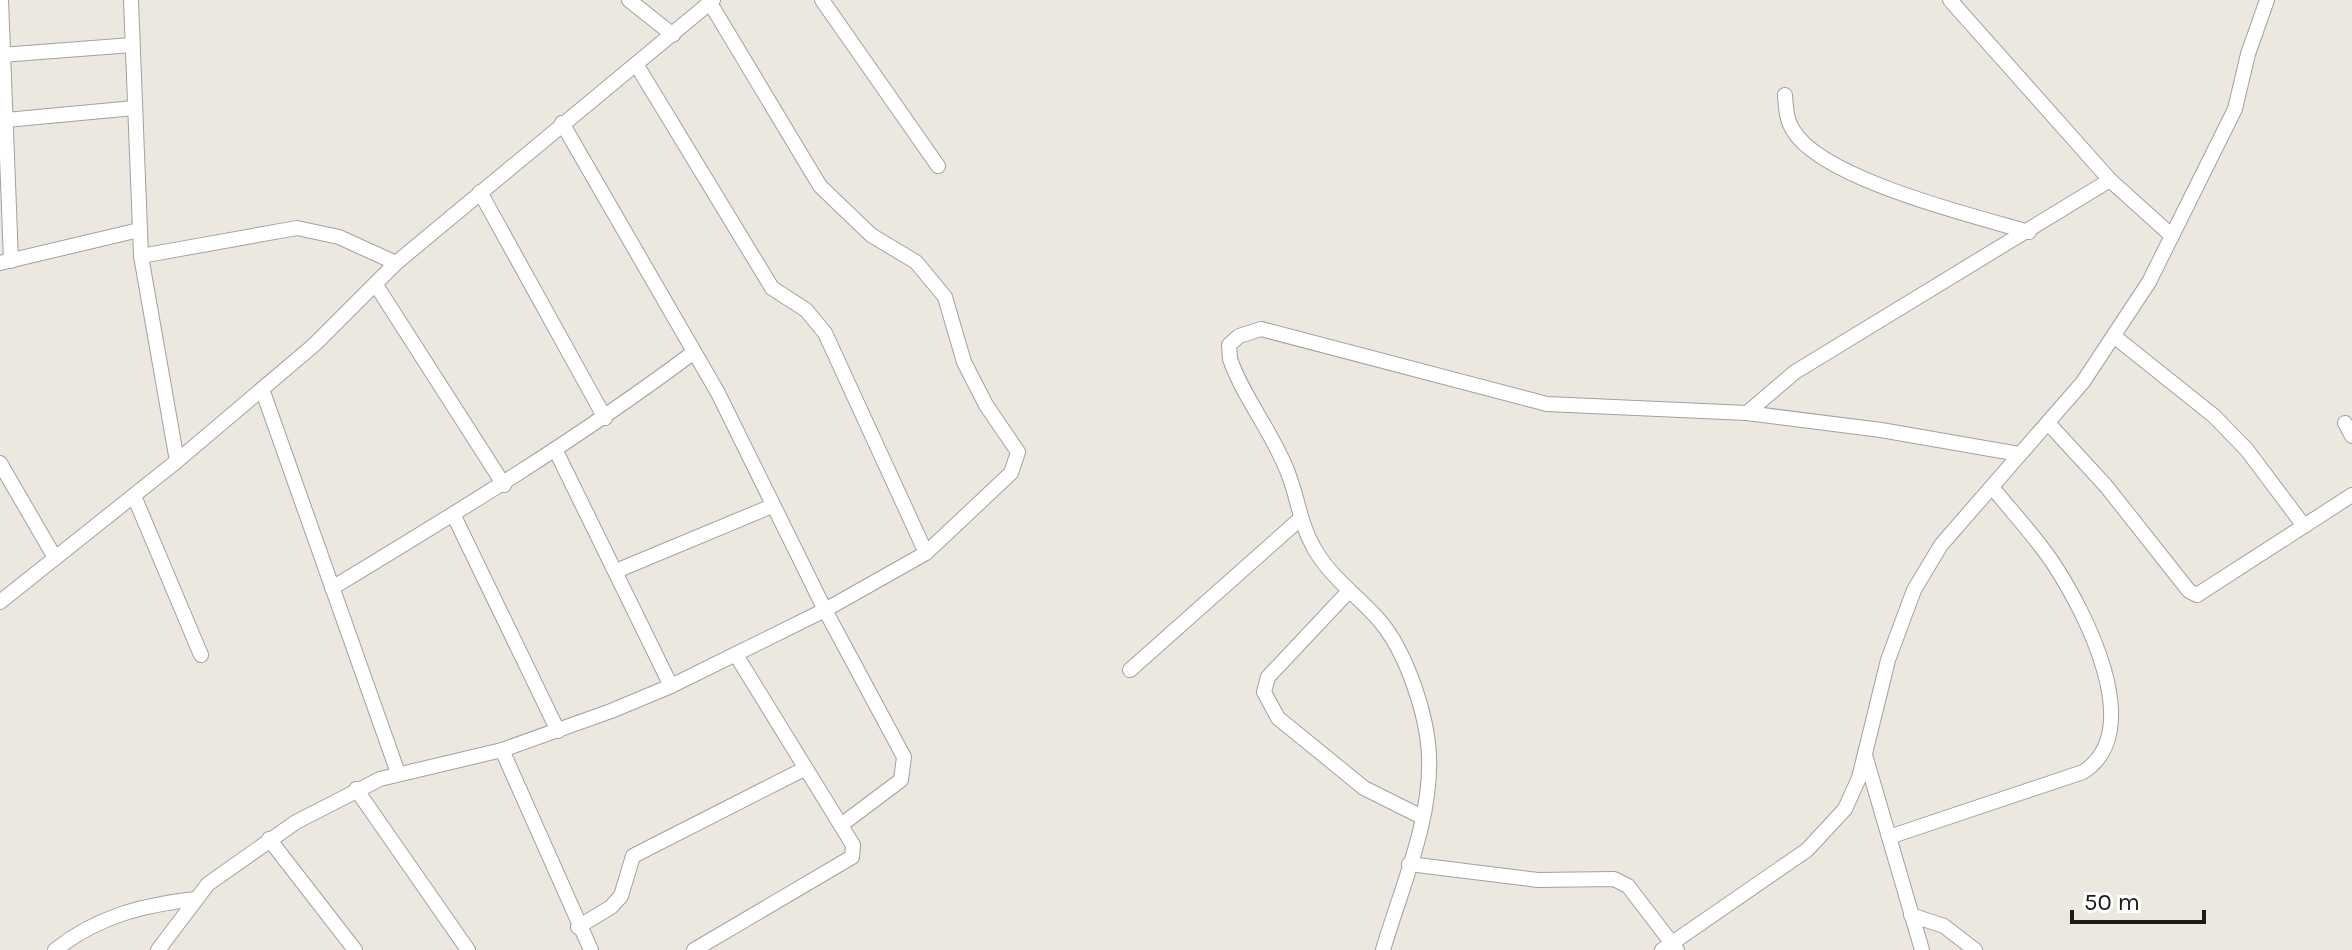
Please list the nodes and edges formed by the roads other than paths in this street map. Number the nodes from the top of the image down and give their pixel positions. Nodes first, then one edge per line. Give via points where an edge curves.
1 (1, 0) edge
2 (131, 0) edge
3 (629, 0) edge
4 (822, 0) edge
5 (1950, 0) edge
6 (2267, 0) edge
7 (712, 1) edge
8 (673, 35) junction
9 (132, 45) junction
10 (1, 55) edge
11 (636, 64) junction
12 (1785, 95) dead end
13 (134, 108) junction
14 (6, 120) junction
15 (562, 123) junction
16 (938, 166) dead end
17 (4, 167) edge
18 (2110, 180) junction
19 (480, 192) junction
20 (139, 230) junction
21 (2029, 232) junction
22 (2172, 236) junction
23 (141, 256) junction
24 (5, 262) edge
25 (396, 263) junction
26 (376, 285) junction
27 (2115, 337) junction
28 (694, 352) junction
29 (262, 389) junction
30 (1747, 413) junction
31 (605, 418) junction
32 (2049, 424) junction
33 (556, 451) junction
34 (2019, 454) junction
35 (177, 461) junction
36 (0, 463) edge
37 (504, 485) junction
38 (1992, 487) junction
39 (2352, 495) edge
40 (134, 496) junction
41 (772, 506) junction
42 (454, 516) junction
43 (1300, 519) junction
44 (2304, 526) junction
45 (926, 553) junction
46 (54, 556) junction
47 (616, 571) junction
48 (332, 588) junction
49 (1349, 591) junction
50 (0, 602) edge
51 (825, 610) junction
52 (201, 655) dead end
53 (736, 655) junction
54 (1130, 670) dead end
55 (671, 686) junction
56 (558, 731) junction
57 (502, 750) junction
58 (1864, 753) junction
59 (804, 769) junction
60 (398, 773) junction
61 (356, 789) junction
62 (1422, 817) junction
63 (841, 825) junction
64 (1889, 837) junction
65 (269, 839) junction
66 (1409, 864) junction
67 (196, 899) junction
68 (1911, 915) junction
69 (578, 927) junction
70 (1671, 948) edge
71 (55, 950) edge
72 (158, 950) edge
73 (355, 950) edge
74 (468, 950) edge
75 (591, 950) edge
76 (694, 950) edge
77 (1383, 950) edge
78 (1922, 950) edge
79 (1975, 950) edge

1 - 10 street
2 - 9 street
3 - 8 street
4 - 16 street
5 - 18 street
6 - 22 street via 2235,109
7 - 8 street
7 - 45 street via 820,186 871,235 916,262 945,297 964,362 1018,452 1011,473
8 - 11 street
9 - 10 street
9 - 13 street
10 - 14 street
11 - 15 street
11 - 45 street via 772,288 806,310 825,333
12 - 21 street via 1793,132 1822,158 1862,179
13 - 14 street
13 - 20 street
14 - 17 street
15 - 19 street
15 - 28 street
17 - 24 street
18 - 21 street
18 - 22 street
19 - 25 street
19 - 31 street
20 - 23 street
20 - 24 street
21 - 30 street via 1795,372
22 - 27 street
23 - 25 street via 297,228 339,237
23 - 35 street
25 - 26 street
26 - 29 street
26 - 37 street
27 - 32 street
27 - 44 street via 2214,416
28 - 31 street
28 - 41 street
29 - 35 street
29 - 48 street
30 - 34 street
30 - 43 street via 1531,401 1261,329 1229,345 1230,359 1288,473
31 - 33 street
32 - 34 street
32 - 44 street via 2197,595
33 - 37 street
33 - 47 street
34 - 38 street
35 - 40 street
36 - 46 street
37 - 42 street
38 - 58 street via 1941,545 1914,590 1888,660
38 - 64 street via 2054,565 2101,657 2113,713 2105,747 2096,764 2083,772
39 - 44 street
40 - 46 street
40 - 52 street
41 - 47 street
41 - 51 street
42 - 48 street
42 - 56 street
43 - 49 street via 1315,550
43 - 54 street
45 - 51 street
46 - 50 street
47 - 55 street
48 - 60 street
49 - 62 street via 1381,622 1418,696 1429,756
49 - 62 street via 1268,677 1264,692 1278,718 1364,788
51 - 53 street
51 - 63 street via 904,757 901,780
53 - 55 street
53 - 59 street
55 - 56 street
56 - 57 street
57 - 60 street
57 - 69 street
58 - 64 street
58 - 70 street via 1845,809 1807,850
59 - 63 street
59 - 69 street via 633,856 621,896
60 - 61 street
61 - 65 street
61 - 74 street
62 - 66 street
63 - 76 street via 853,845 852,857 844,865
64 - 68 street
65 - 67 street
65 - 73 street
66 - 70 street via 1538,880 1614,879 1628,886
66 - 77 street
67 - 71 street via 130,910 97,922
67 - 72 street
68 - 78 street
68 - 79 street via 1944,926
69 - 75 street

